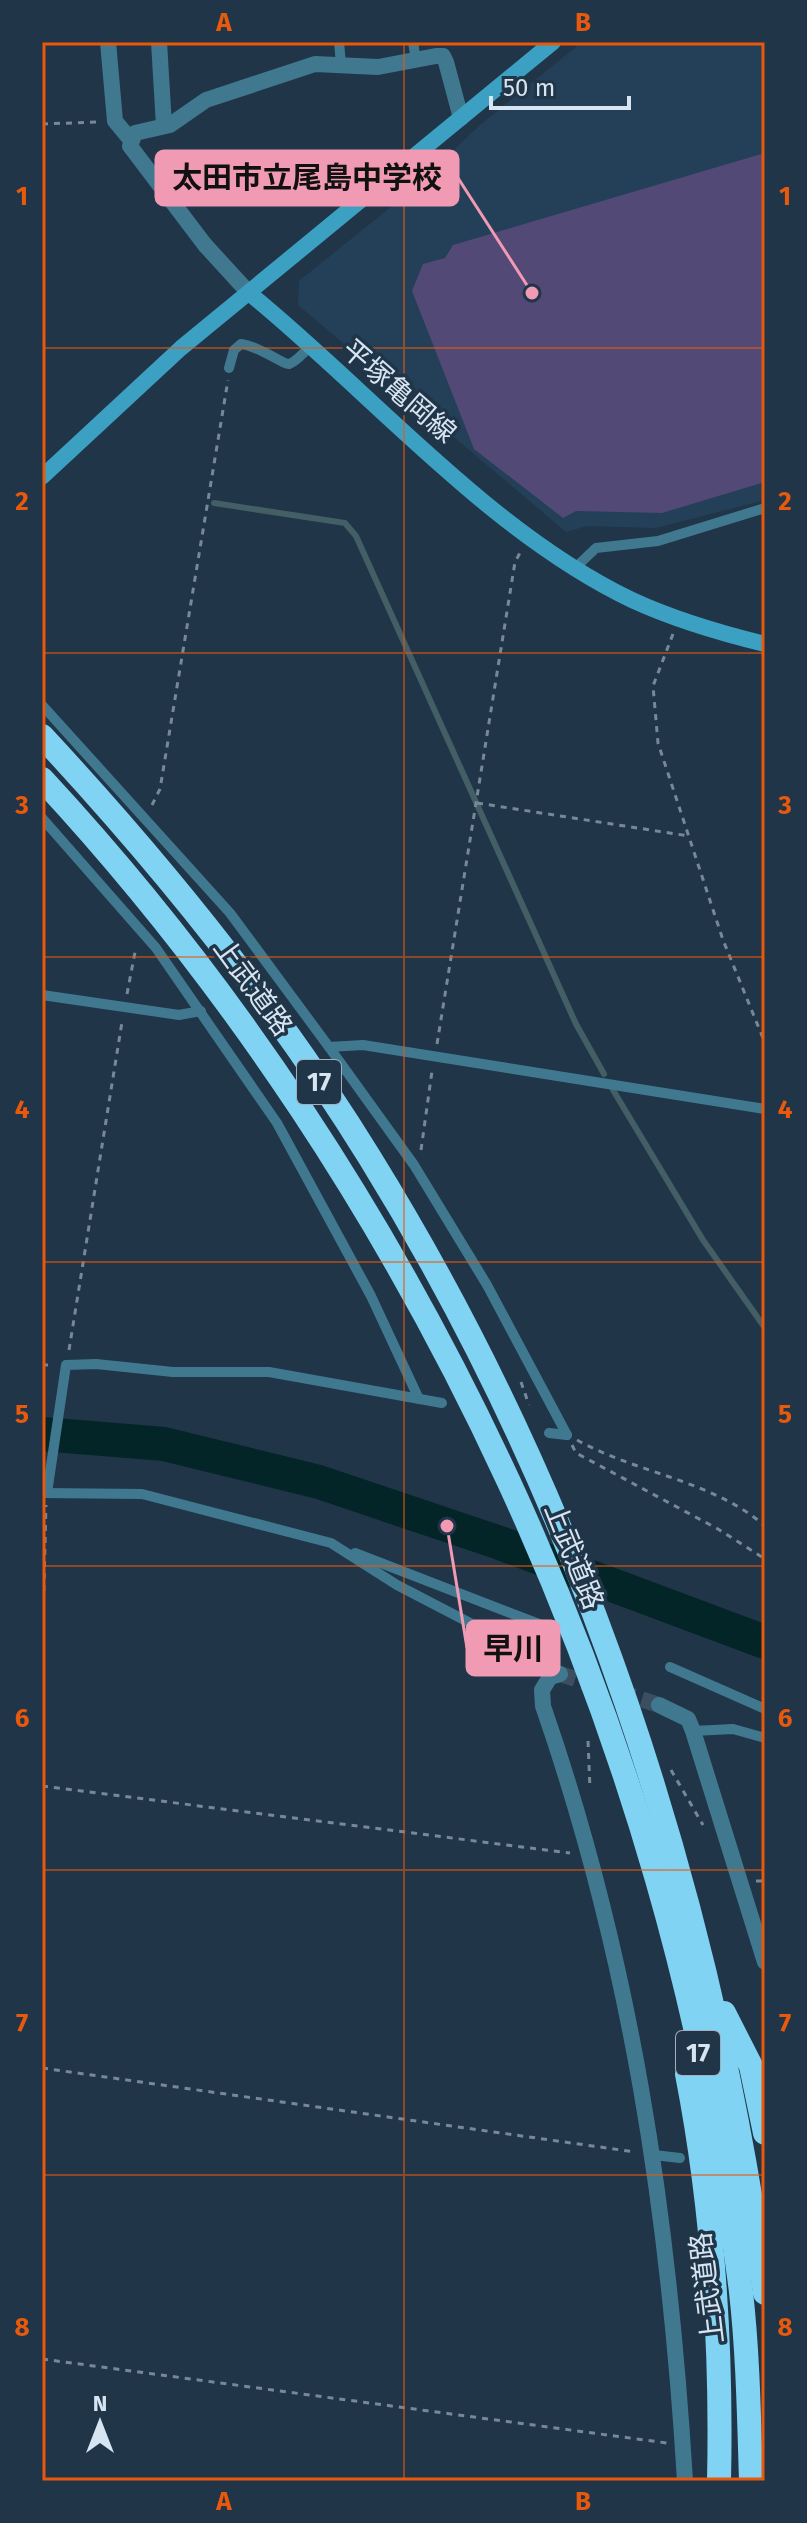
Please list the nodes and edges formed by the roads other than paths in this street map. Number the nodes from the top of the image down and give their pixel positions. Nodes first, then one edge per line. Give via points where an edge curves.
1 (108, 42) edge
2 (159, 42) edge
3 (339, 42) edge
4 (413, 42) edge
5 (553, 42) edge
6 (416, 60) junction
7 (341, 64) junction
8 (461, 118) junction
9 (164, 126) junction
10 (130, 139) junction
11 (249, 293) junction
12 (310, 347) junction
13 (229, 368) road end
14 (42, 477) edge
15 (765, 508) edge
16 (575, 568) junction
17 (765, 644) edge
18 (42, 705) edge
19 (42, 736) edge
20 (42, 779) edge
21 (42, 818) edge
22 (121, 864) junction
23 (99, 882) junction
24 (42, 995) edge
25 (201, 1011) junction
26 (329, 1047) junction
27 (765, 1109) edge
28 (419, 1399) junction
29 (442, 1403) dead end
30 (549, 1433) dead end
31 (45, 1492) edge
32 (331, 1543) junction
33 (539, 1624) dead end
34 (670, 1667) dead end
35 (555, 1676) joint
36 (659, 1705) tunnel mouth
37 (765, 1709) edge
38 (693, 1731) junction
39 (765, 1738) edge
40 (674, 1950) junction
41 (765, 1962) edge
42 (711, 1986) junction
43 (765, 2133) edge
44 (654, 2155) junction
45 (680, 2158) dead end
46 (765, 2293) edge
47 (685, 2481) edge
48 (719, 2481) edge
49 (751, 2481) edge

1 - 10 street via 115,121
2 - 9 street
3 - 7 lane
4 - 6 lane
5 - 8 main road
6 - 7 street via 378,67
6 - 8 street via 443,56
7 - 9 street via 315,64 206,100
8 - 11 main road
9 - 10 street
10 - 11 street via 130,146 205,245
11 - 12 main road, 平塚亀岡線
11 - 14 main road via 181,348
12 - 13 lane via 283,365 260,348 241,344
12 - 16 main road, 平塚亀岡線 via 530,538
15 - 16 lane via 658,541 596,548
16 - 17 main road, 平塚亀岡線 via 679,619
18 - 26 lane via 230,913
19 - 42 highway, 上武道路 / 17 via 177,890 258,996 368,1154 476,1346 607,1648 663,1809
20 - 22 highway, 上武道路 / 17
21 - 23 lane
22 - 23 lane
22 - 40 highway, 上武道路 / 17 via 205,970 330,1150 502,1463 576,1640 626,1780
23 - 25 lane
24 - 25 lane via 179,1015
25 - 28 lane via 277,1123 371,1296
26 - 27 lane via 350,1043
26 - 30 lane via 414,1165 487,1285 567,1435
28 - 29 lane
28 - 31 lane via 269,1372 173,1372 96,1364 66,1368
31 - 32 lane via 142,1494
32 - 33 lane
32 - 35 lane
34 - 37 lane
35 - 44 street via 542,1690 543,1706 591,1854 627,2005
36 - 38 street via 688,1719
38 - 39 lane via 733,1729
38 - 41 street
40 - 48 highway via 678,2023 713,2238
40 - 49 highway, 上武道路 / 17 via 711,2107 741,2294
42 - 43 highway via 751,2066
42 - 46 highway, 上武道路 / 17 via 751,2187
44 - 45 lane
44 - 47 street

